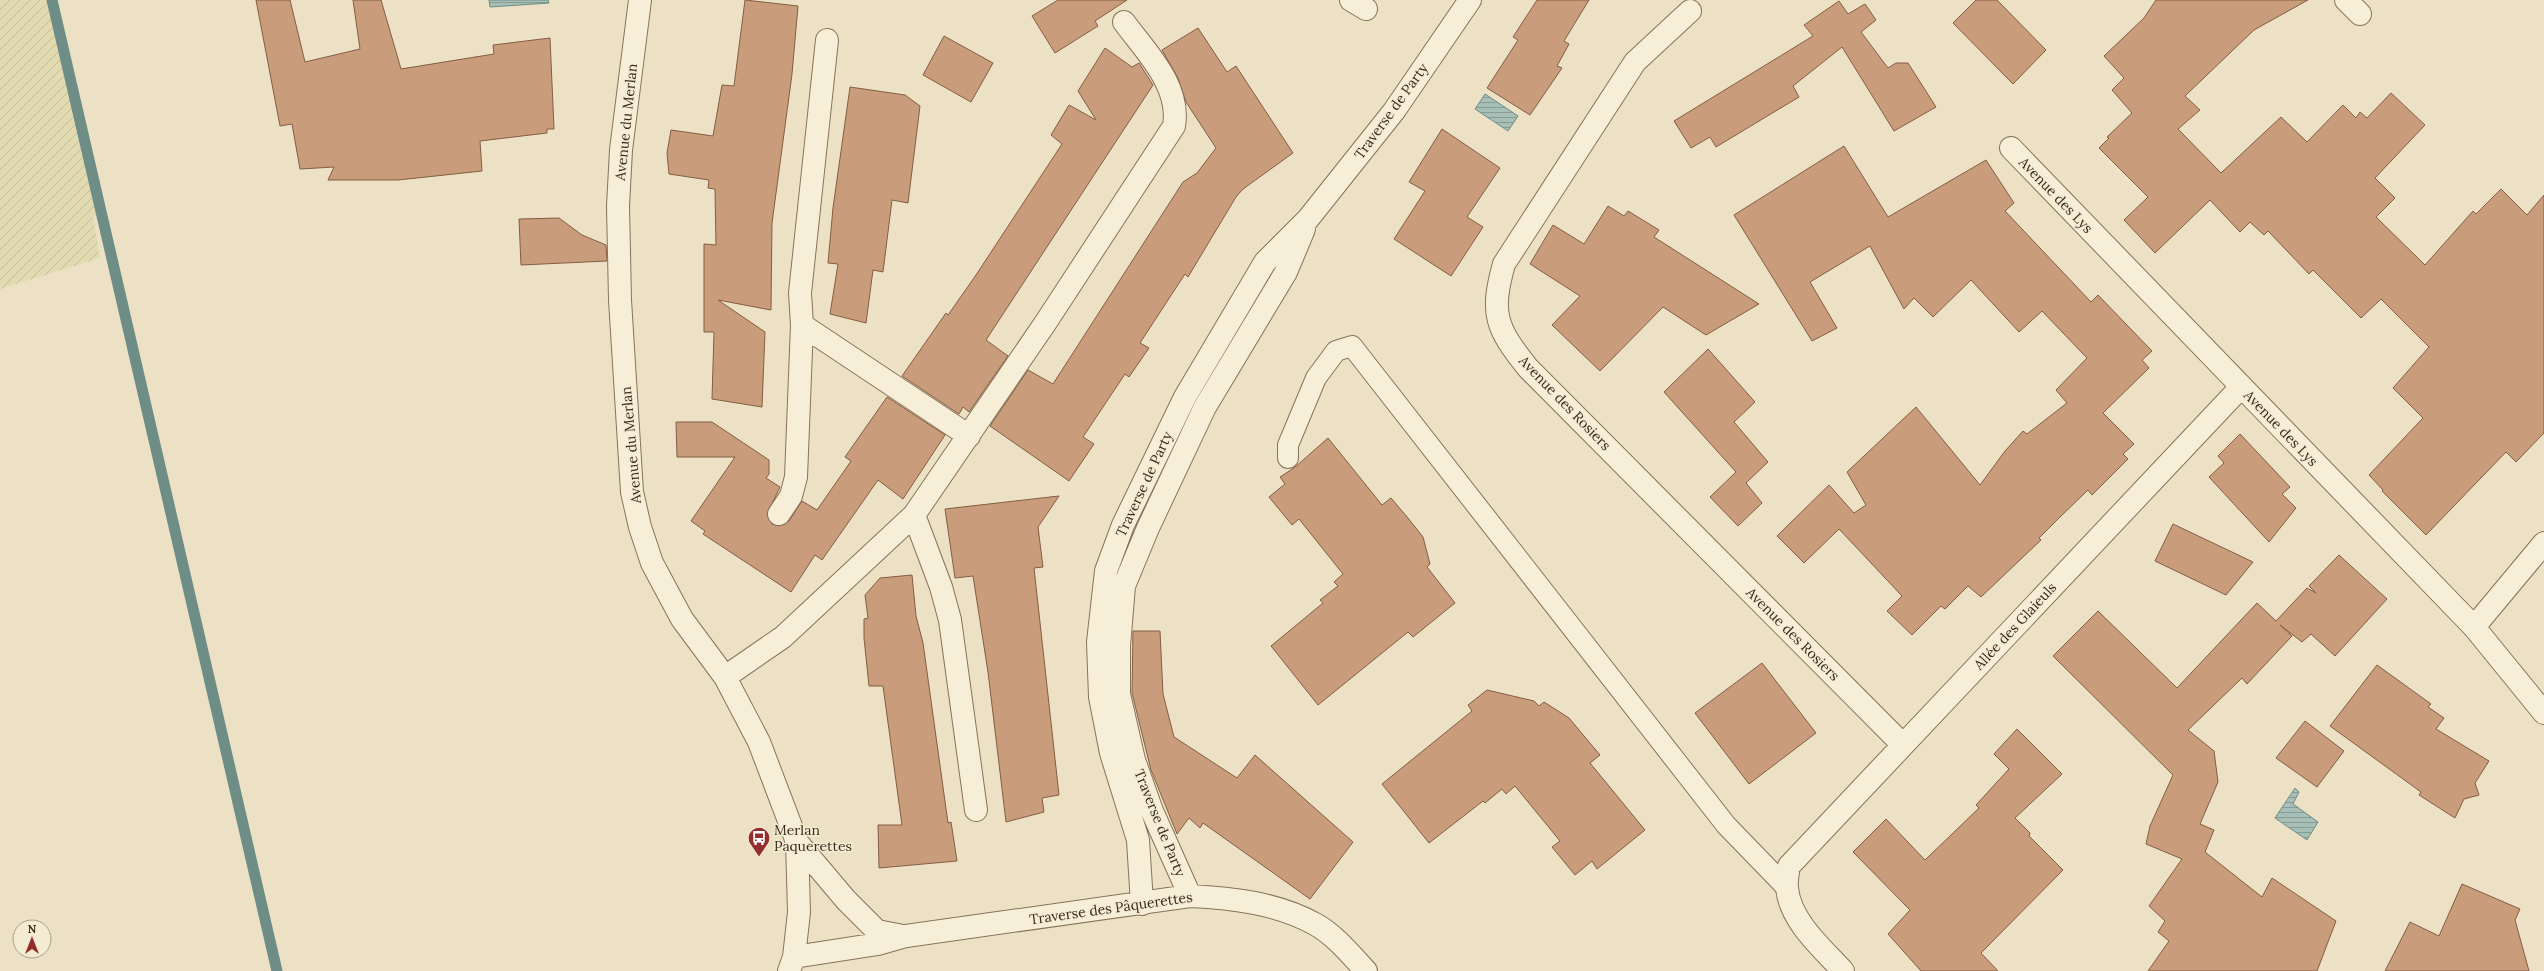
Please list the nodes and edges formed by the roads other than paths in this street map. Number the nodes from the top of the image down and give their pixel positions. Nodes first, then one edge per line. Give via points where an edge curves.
1 (640, 0) edge
2 (1470, 0) edge
3 (1690, 11) dead end
4 (1124, 22) dead end
5 (827, 40) dead end
6 (2011, 148) dead end
7 (1308, 219) junction
8 (802, 325) junction
9 (2241, 387) junction
10 (968, 436) junction
11 (1288, 458) dead end
12 (779, 514) dead end
13 (914, 515) junction
14 (2544, 543) edge
15 (2474, 627) junction
16 (725, 678) junction
17 (2544, 713) edge
18 (1903, 745) junction
19 (976, 810) dead end
20 (797, 842) junction
21 (1787, 888) junction
22 (1190, 896) junction
23 (1142, 904) junction
24 (906, 936) junction
25 (792, 964) edge
26 (1366, 971) edge
27 (1843, 971) edge

1 - 16 street, Avenue du Merlan via 621,150 618,206 620,300 632,492 652,563 664,588 682,620
2 - 7 street, Traverse de Party via 1394,111
3 - 18 street, Avenue des Rosiers via 1634,62 1504,264 1497,290 1497,317 1509,344 1528,368
4 - 10 street via 1173,95 1176,113 1174,126
5 - 8 street via 800,293
6 - 9 street, Avenue des Lys
7 - 22 street, Traverse de Party via 1286,272 1205,407 1148,528 1124,586 1119,646 1120,694 1134,760 1152,811
7 - 23 street, Traverse de Party via 1265,262 1185,397 1129,507 1106,571 1098,642 1100,697 1111,753 1138,840
8 - 10 street
8 - 12 street via 796,478 791,496
9 - 15 street, Avenue des Lys
9 - 18 street, Allée des Glaieuls
10 - 13 street
11 - 21 lane via 1288,445 1316,378 1336,351 1352,346 1726,825
13 - 16 street via 783,637
13 - 19 street via 941,587 950,620
14 - 15 street
15 - 17 street, Avenue des Lys
16 - 20 street, Avenue du Merlan via 759,742
18 - 21 street, Allée des Glaieuls via 1789,866
20 - 24 street via 846,900 877,931
20 - 25 street, Avenue du Merlan via 799,912
21 - 27 street via 1794,910 1808,934
22 - 23 street, Traverse des Pâquerettes
22 - 26 street, Traverse des Pâquerettes via 1231,898 1275,908 1315,924 1344,947
23 - 24 street, Traverse des Pâquerettes
24 - 25 street

